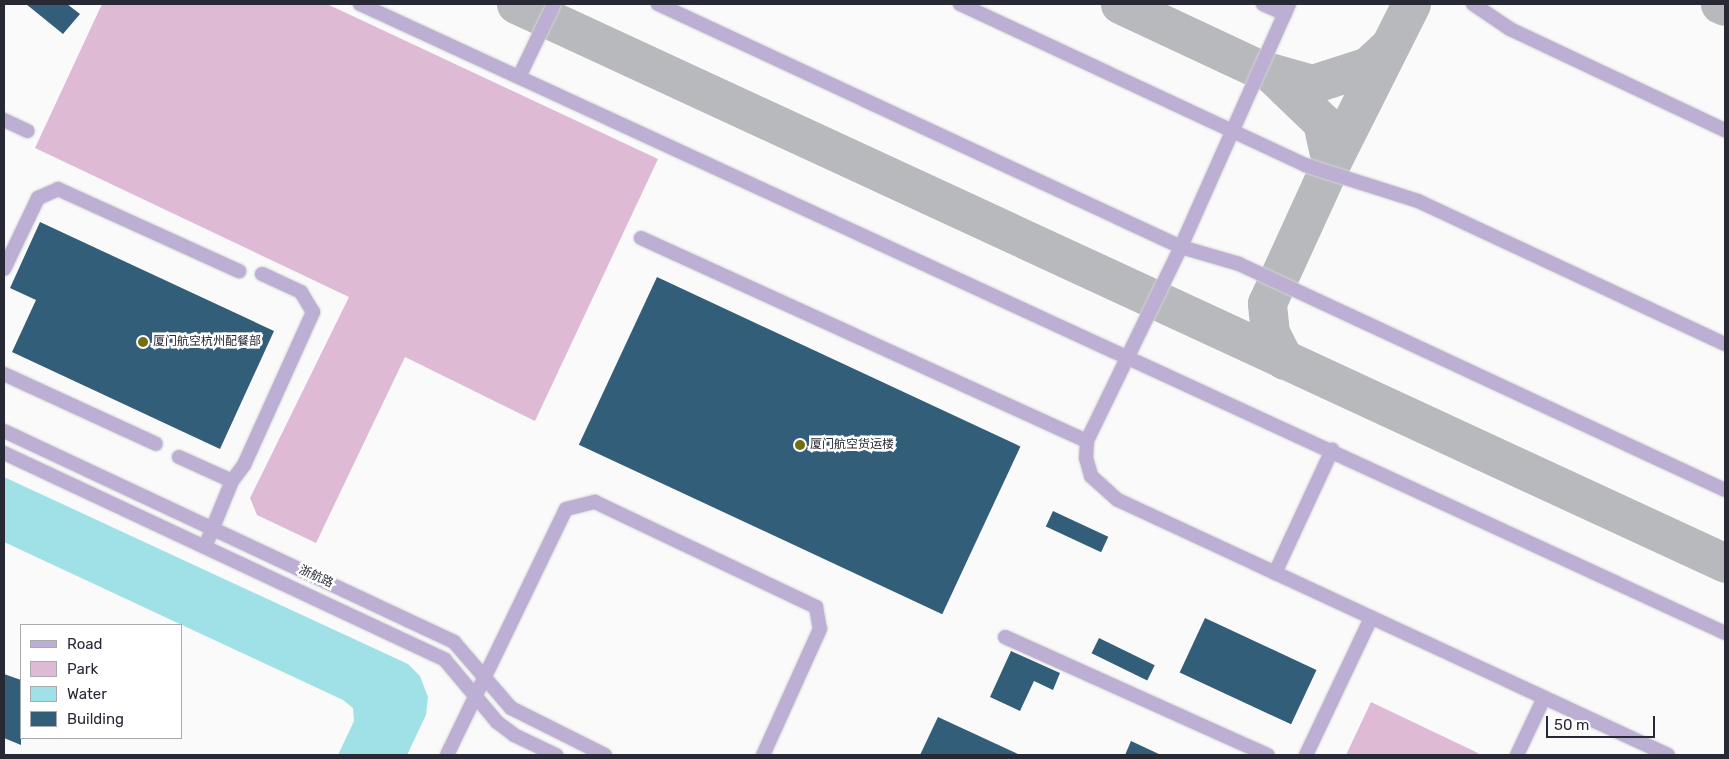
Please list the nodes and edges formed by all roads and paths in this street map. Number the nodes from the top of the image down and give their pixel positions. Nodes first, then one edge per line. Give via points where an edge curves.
1 (360, 4) edge
2 (554, 4) edge
3 (658, 4) edge
4 (960, 4) edge
5 (1263, 4) edge
6 (1473, 4) edge
7 (1287, 9) edge
8 (519, 78) junction
9 (4, 120) edge
10 (1232, 130) junction
11 (1725, 130) edge
12 (28, 131) dead end
13 (641, 238) dead end
14 (1181, 247) junction
15 (4, 269) edge
16 (239, 271) dead end
17 (262, 274) dead end
18 (1725, 344) edge
19 (1128, 355) junction
20 (4, 374) edge
21 (4, 431) edge
22 (1087, 441) junction
23 (156, 444) dead end
24 (1332, 450) junction
25 (4, 453) edge
26 (179, 457) dead end
27 (232, 481) junction
28 (1725, 490) edge
29 (213, 529) junction
30 (205, 547) junction
31 (1275, 573) junction
32 (1371, 618) junction
33 (1725, 633) edge
34 (1005, 637) dead end
35 (484, 676) junction
36 (475, 698) junction
37 (1544, 698) junction
38 (447, 755) edge
39 (556, 755) edge
40 (605, 755) edge
41 (763, 755) edge
42 (1268, 755) edge
43 (1306, 755) edge
44 (1517, 755) edge
45 (1668, 755) edge

1 - 8 street
2 - 8 street
3 - 14 street
4 - 10 street
5 - 7 street
6 - 11 street via 1510,29
7 - 10 street
8 - 19 street via 1081,338
9 - 12 street
10 - 14 street
10 - 18 street via 1305,165 1418,201
13 - 22 street
14 - 19 street
14 - 28 street via 1239,264
15 - 16 street via 38,198 58,189
17 - 27 street via 301,292 313,312 244,465
19 - 22 street
19 - 24 street
20 - 23 street
21 - 29 street, 浙航路
22 - 31 street via 1086,458 1091,476 1118,500
24 - 31 street
24 - 33 street
25 - 30 street, 浙航路
26 - 27 street
27 - 29 street
29 - 30 street
29 - 35 street, 浙航路 via 454,642
30 - 36 street, 浙航路 via 445,660
31 - 32 street
32 - 37 street
32 - 43 street
34 - 42 street
35 - 36 street
35 - 40 street, 浙航路 via 499,696 523,717
35 - 41 street via 566,509 595,502 816,607 820,629
36 - 38 street
36 - 39 street, 浙航路 via 514,735
37 - 44 street
37 - 45 street

